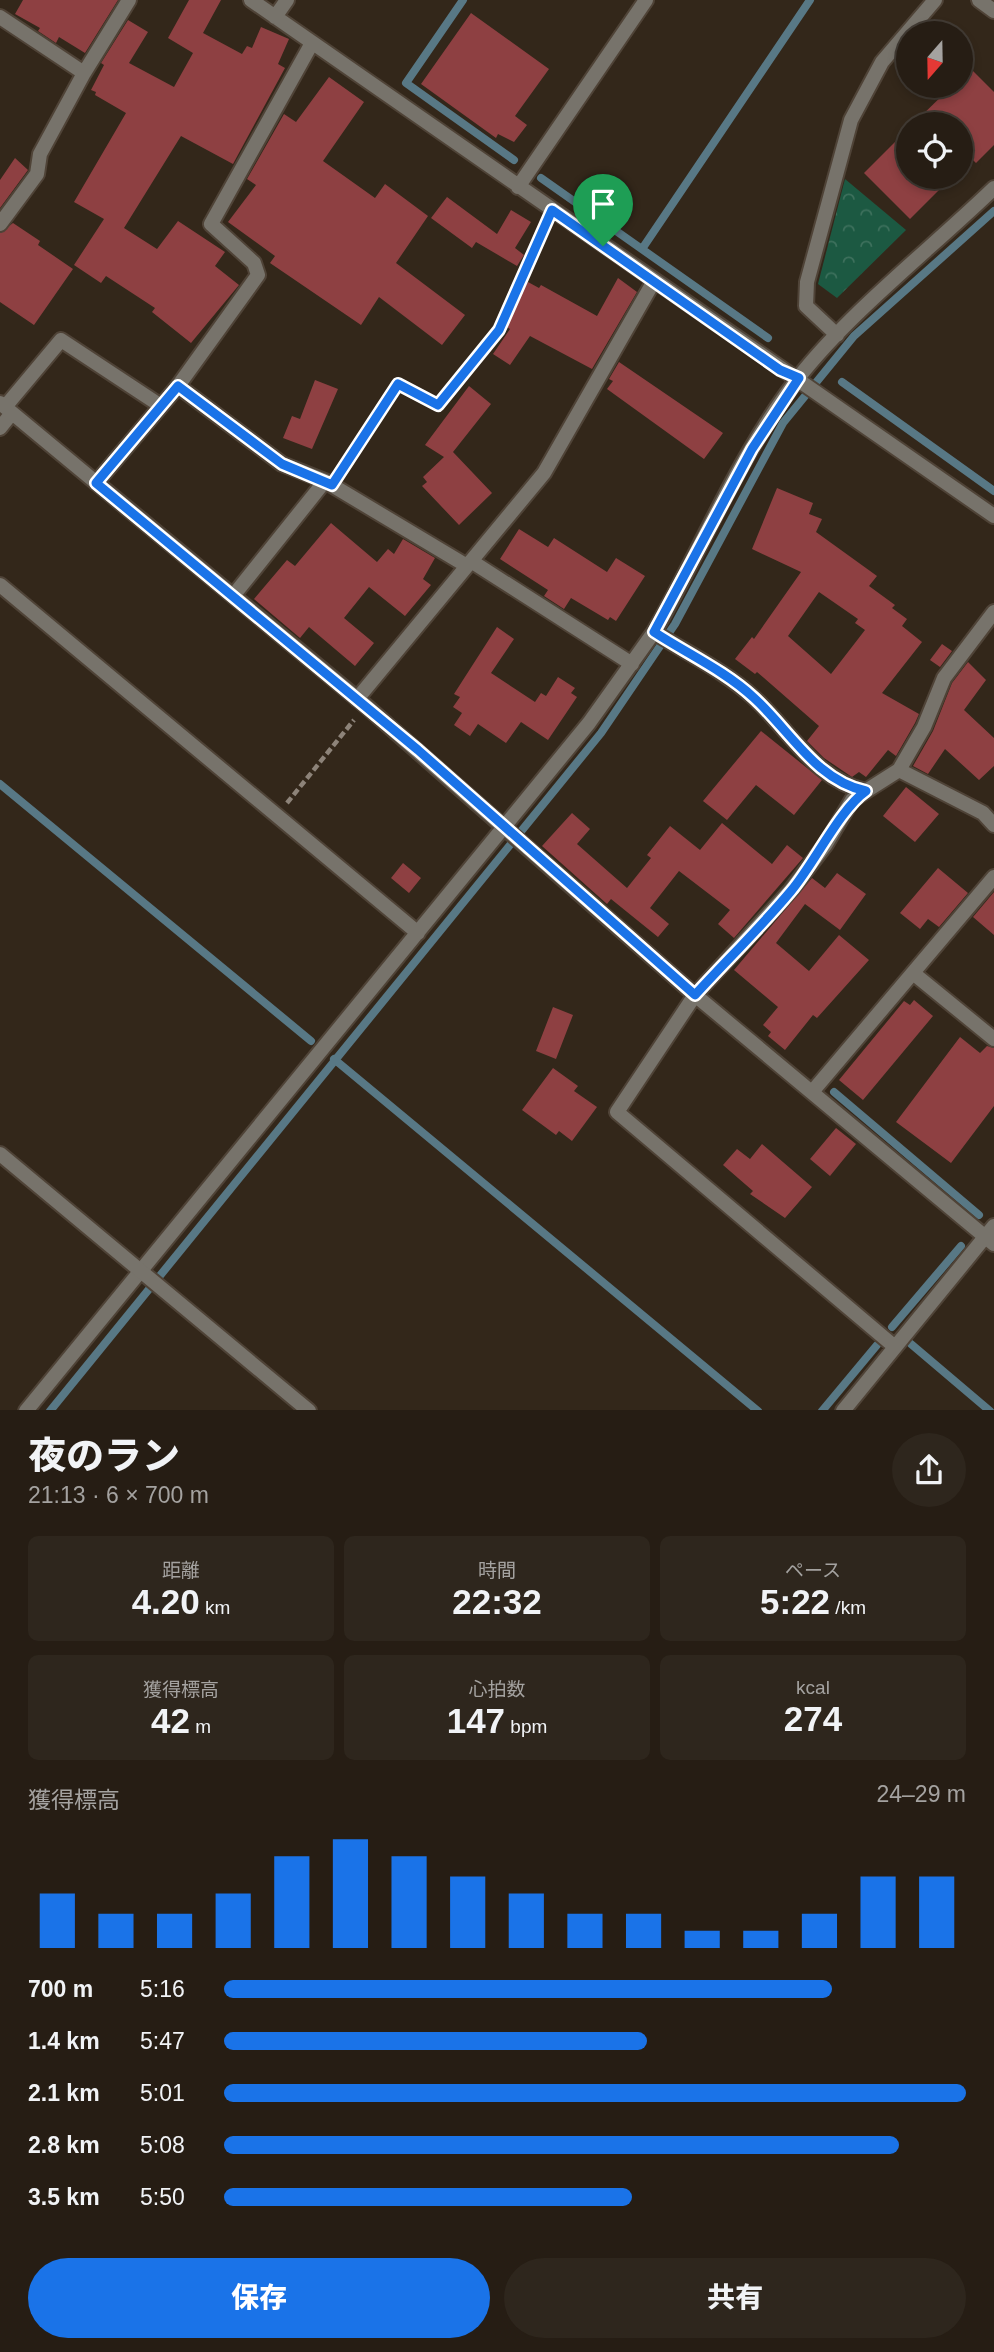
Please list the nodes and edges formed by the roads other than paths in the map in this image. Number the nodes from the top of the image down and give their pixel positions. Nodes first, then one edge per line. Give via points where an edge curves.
1 (129, 0) edge
2 (251, 0) edge
3 (287, 0) edge
4 (646, 0) edge
5 (935, 0) edge
6 (979, 0) edge
7 (994, 11) edge
8 (0, 17) edge
9 (275, 18) junction
10 (312, 43) junction
11 (84, 73) junction
12 (518, 187) junction
13 (994, 188) edge
14 (0, 224) edge
15 (654, 281) junction
16 (837, 335) junction
17 (802, 380) junction
18 (178, 386) junction
19 (161, 406) junction
20 (6, 408) edge
21 (0, 428) edge
22 (96, 483) junction
23 (329, 483) junction
24 (994, 516) edge
25 (469, 563) junction
26 (0, 585) edge
27 (233, 596) junction
28 (994, 612) edge
29 (657, 634) junction
30 (632, 664) junction
31 (361, 702) junction
32 (899, 769) junction
33 (866, 791) junction
34 (994, 825) edge
35 (506, 831) junction
36 (994, 877) edge
37 (418, 933) junction
38 (913, 973) junction
39 (695, 995) junction
40 (994, 1039) edge
41 (812, 1092) junction
42 (0, 1154) edge
43 (991, 1235) edge
44 (143, 1273) junction
45 (895, 1347) junction
46 (26, 1410) edge
47 (309, 1410) edge
48 (843, 1410) edge

1 - 11 street
2 - 9 street
3 - 9 street
4 - 12 street
5 - 16 street via 882,62 851,120 807,282 806,306
6 - 7 street
8 - 11 street
9 - 10 street
10 - 12 street
10 - 18 street via 211,223 254,264 258,275
11 - 14 street via 40,154 37,173
12 - 15 street
13 - 16 street
15 - 17 street via 780,370
15 - 25 street via 544,473
16 - 17 street
17 - 24 street
17 - 29 street via 752,449
18 - 19 street
18 - 23 street via 282,464
19 - 20 street via 61,340
19 - 22 street
20 - 21 street
20 - 22 street
22 - 27 street
23 - 25 street
23 - 27 street
25 - 30 street
25 - 31 street
26 - 37 street
27 - 31 street
28 - 32 street via 944,678 924,727
29 - 30 street
29 - 33 street via 753,696 792,742 846,787
30 - 35 street
31 - 35 street
32 - 33 street
32 - 34 street via 983,813
33 - 39 street via 852,800 791,891
35 - 37 street
35 - 39 street
36 - 38 street
37 - 44 street
38 - 40 street
38 - 41 street
39 - 41 street
39 - 45 street via 617,1112
41 - 43 street
42 - 44 street
43 - 45 street
44 - 46 street
44 - 47 street
45 - 48 street

